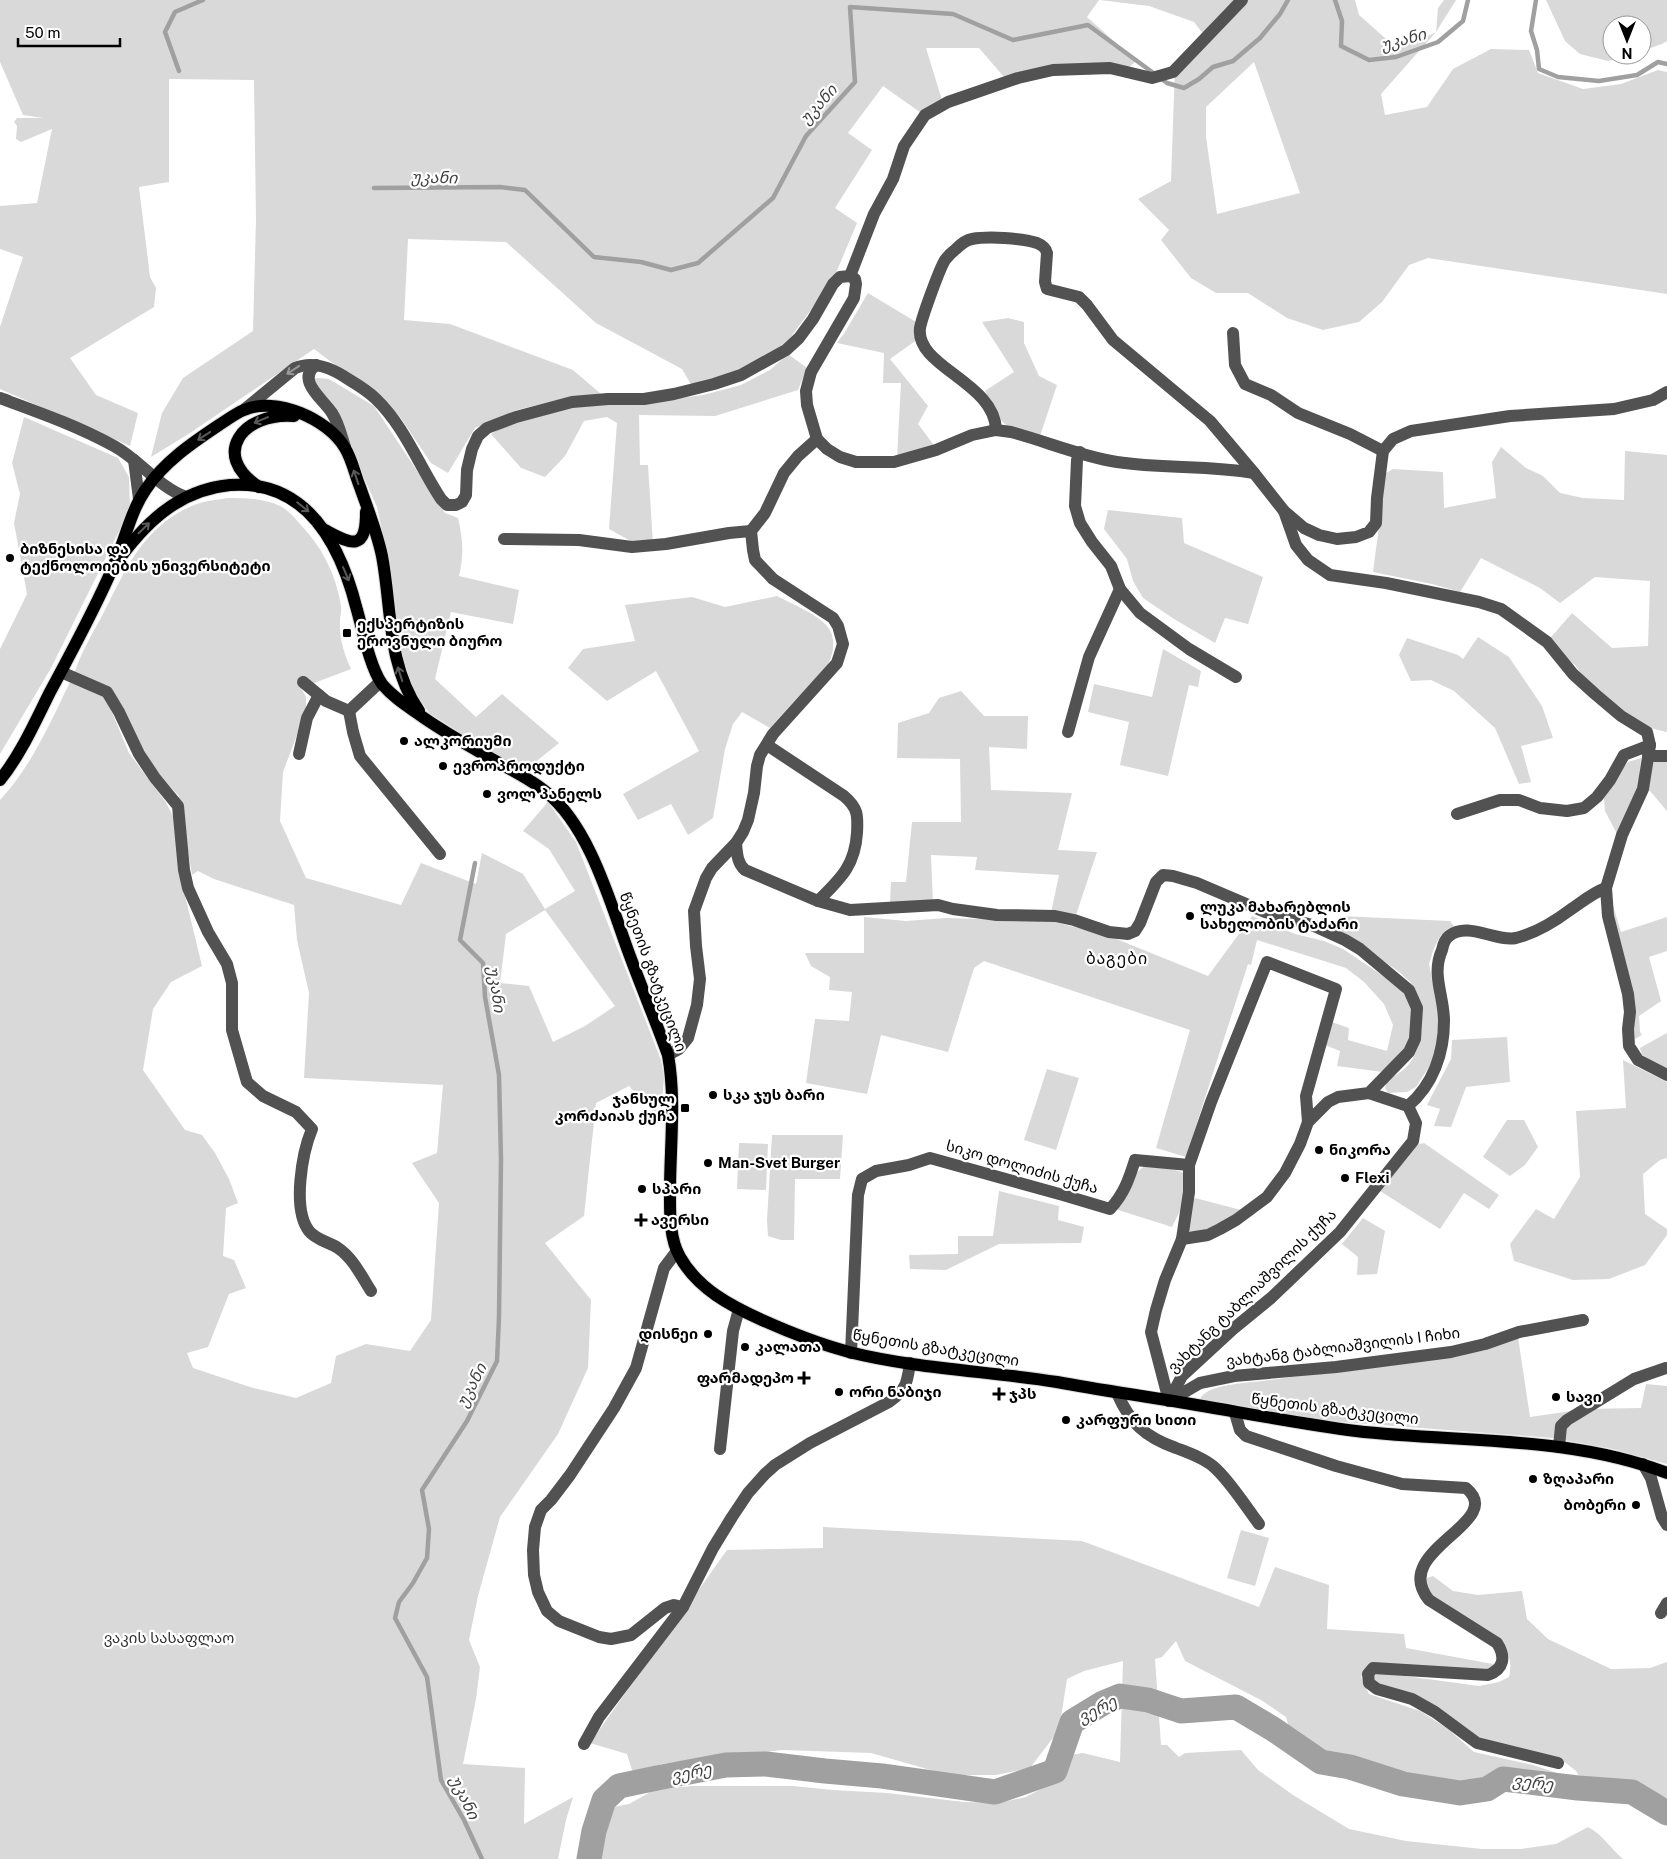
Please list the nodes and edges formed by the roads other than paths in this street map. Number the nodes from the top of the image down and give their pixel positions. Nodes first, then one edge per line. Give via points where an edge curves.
1 (1242, 0) edge
2 (850, 276) junction
3 (1233, 333) dead end
4 (316, 365) junction
5 (1667, 392) edge
6 (0, 398) edge
7 (245, 409) junction
8 (309, 417) junction
9 (996, 430) junction
10 (817, 439) junction
11 (345, 448) junction
12 (1080, 452) junction
13 (1383, 452) junction
14 (134, 460) junction
15 (1254, 473) junction
16 (155, 476) junction
17 (259, 487) junction
18 (186, 497) junction
19 (139, 500) junction
20 (366, 507) junction
21 (1284, 511) junction
22 (325, 530) junction
23 (751, 531) junction
24 (504, 539) dead end
25 (114, 566) junction
26 (1120, 589) junction
27 (61, 672) junction
28 (1236, 677) dead end
29 (303, 682) dead end
30 (380, 682) junction
31 (319, 695) junction
32 (349, 712) junction
33 (423, 717) junction
34 (1068, 732) dead end
35 (767, 745) junction
36 (1649, 751) junction
37 (299, 754) dead end
38 (1667, 756) edge
39 (0, 780) edge
40 (1458, 814) dead end
41 (736, 843) junction
42 (440, 854) dead end
43 (1606, 888) junction
44 (818, 901) junction
45 (668, 1055) junction
46 (1667, 1075) edge
47 (1369, 1093) junction
48 (1408, 1106) junction
49 (1308, 1122) junction
50 (1189, 1165) junction
51 (1182, 1240) junction
52 (677, 1251) junction
53 (371, 1291) dead end
54 (739, 1309) junction
55 (1583, 1320) dead end
56 (852, 1352) junction
57 (910, 1363) junction
58 (1666, 1368) dead end
59 (1117, 1393) junction
60 (1169, 1400) junction
61 (1235, 1413) junction
62 (1559, 1447) junction
63 (720, 1449) dead end
64 (1643, 1464) junction
65 (1667, 1473) edge
66 (1259, 1524) dead end
67 (1667, 1526) edge
68 (683, 1607) junction
69 (584, 1744) dead end
70 (1558, 1763) dead end

1 - 2 street via 1173,72 1165,75 1152,78 1110,68 1053,70 1018,78 948,102 925,116 904,146 893,179 874,214
2 - 4 street via 840,277 833,284 813,319 786,350 741,375 644,399 572,402 487,428 478,436 472,449 466,495 456,505 447,505 441,499 392,418 377,400 338,372
2 - 10 street via 856,284 854,298 811,372 806,391
3 - 13 street via 1235,365 1245,384 1271,395 1298,414 1350,434
4 -> 7 street via 295,368
4 - 11 street via 310,369 310,385 332,412
5 - 13 street via 1653,400 1614,409 1510,416 1411,431 1393,439
6 - 14 street via 115,446
7 - 8 main road, წყნეთის გზატკეცილი via 276,406
7 -> 16 main road, წყნეთის გზატკეცილი via 197,440
8 - 11 main road, წყნეთის გზატკეცილი via 332,433
8 -> 17 main road via 270,416 256,421 240,436 235,451 238,465 248,480
9 - 10 street via 894,462 856,462 840,457
9 - 12 street
9 - 15 street via 996,419 990,407 967,383 938,362 920,339 923,318 945,260 970,239 1020,241 1042,246 1047,253 1047,289 1079,298 1087,305 1113,340 1210,421
10 - 23 street via 784,473 765,513
20 -> 11 main road, წყნეთის გზატკეცილი
12 - 15 street via 1115,462 1155,467
12 - 26 street via 1076,506 1079,517 1092,542 1111,566
13 - 21 street via 1376,523 1369,532 1356,538 1337,539 1319,535 1304,528
14 - 16 street
14 - 19 street
15 - 21 street
16 - 18 street
16 - 19 main road, წყნეთის გზატკეცილი
17 - 18 main road, წყნეთის გზატკეცილი via 222,486
17 -> 22 main road, წყნეთის გზატკეცილი via 297,502
25 -> 18 main road, წყნეთის გზატკეცილი via 142,529
19 - 25 main road, წყნეთის გზატკეცილი
20 - 22 main road via 365,532 357,541 345,541
33 -> 20 main road, წყნეთის გზატკეცილი via 409,697 397,663 382,557
21 - 36 street via 1296,545 1308,560 1330,575 1386,583 1501,609 1547,642 1573,674 1621,716 1647,732
22 -> 30 main road, წყნეთის გზატკეცილი via 350,585
23 - 24 street via 632,546 579,540
23 - 35 street via 756,560 762,569 833,618 843,644 837,663 778,728
25 - 27 main road
26 - 28 street via 1140,612 1190,649
26 - 34 street via 1089,657
27 - 39 main road via 17,756
27 - 53 street via 107,692 139,754 178,806 188,888 227,964 232,983 232,1030 247,1082 263,1096 296,1112 312,1129 300,1190 301,1215 309,1231 339,1249 357,1268
29 - 31 street
30 - 32 street
30 - 33 main road, წყნეთის გზატკეცილი via 392,695
31 - 32 street
31 - 37 street via 307,718
32 - 42 street via 360,756
33 - 45 main road, წყნეთის გზატკეცილი via 545,791 567,812 584,840 615,914
35 - 41 street via 757,766 748,820
35 - 44 street via 844,796 853,804 858,816 857,847 852,861
36 - 38 street
36 - 40 street via 1624,755 1610,780 1584,808 1566,811 1540,808 1519,800 1500,800
36 - 43 street via 1641,797 1622,836
41 - 44 street via 738,861 745,870
41 - 45 street via 712,868 697,902 694,923 700,979 697,1005 688,1038 679,1049
43 - 46 street via 1608,916 1628,994 1629,1046 1638,1060
43 - 48 street via 1540,929 1515,938 1472,932 1458,932 1448,937 1437,960 1437,983 1444,1020 1441,1053 1426,1087
44 - 47 street via 850,910 938,905 997,915 1056,916 1109,932 1128,934 1140,923 1156,882 1163,876 1197,883 1265,912 1327,930 1360,949 1409,990 1417,1008 1415,1039 1408,1052
45 - 52 main road, წყნეთის გზატკეცილი via 672,1104 670,1205
47 - 48 street
47 - 49 street via 1338,1097 1328,1102
48 - 60 street, ვახტანგ ტაბლიაშვილის ქუჩა via 1416,1122 1413,1141 1340,1232 1182,1376
49 - 50 street via 1306,1096 1336,989 1267,962
49 - 51 street via 1285,1173 1266,1197 1220,1230
50 - 51 street via 1189,1192
50 - 56 street, სიკო დოლიძის ქუჩა via 1136,1160 1127,1185 1110,1210 930,1158 876,1171 862,1179 858,1195
51 - 60 street via 1165,1280 1152,1332
52 - 54 main road, წყნეთის გზატკეცილი via 696,1278 723,1301
52 - 68 street via 664,1268 628,1384 570,1475 541,1510 535,1527 533,1550 538,1592 547,1611 559,1620 599,1637 611,1639 631,1635 665,1608
54 - 56 main road, წყნეთის გზატკეცილი via 812,1341
54 - 63 street via 733,1331
55 - 60 street, ვახტანგ ტაბლიაშვილის I ჩიხი via 1519,1332 1451,1352 1234,1376 1200,1383
56 - 57 main road, წყნეთის გზატკეცილი
57 - 59 main road, წყნეთის გზატკეცილი via 1033,1378
57 - 68 street via 906,1386 900,1394 810,1443 765,1474 727,1525
58 - 62 street via 1634,1379 1566,1420 1561,1426
59 - 60 main road, წყნეთის გზატკეცილი
59 - 66 street via 1124,1409 1150,1437 1213,1466
60 - 61 main road, წყნეთის გზატკეცილი
61 - 62 main road, წყნეთის გზატკეცილი via 1358,1431
61 - 70 street via 1240,1430 1246,1436 1402,1484 1466,1488 1472,1493 1475,1507 1470,1517 1428,1558 1422,1568 1420,1582 1422,1591 1430,1600 1497,1643 1502,1650 1500,1666 1488,1675 1373,1668 1368,1674 1369,1683 1436,1712 1477,1743
62 - 64 main road, წყნეთის გზატკეცილი
64 - 65 main road, წყნეთის გზატკეცილი
64 - 67 street
68 - 69 street via 599,1717

